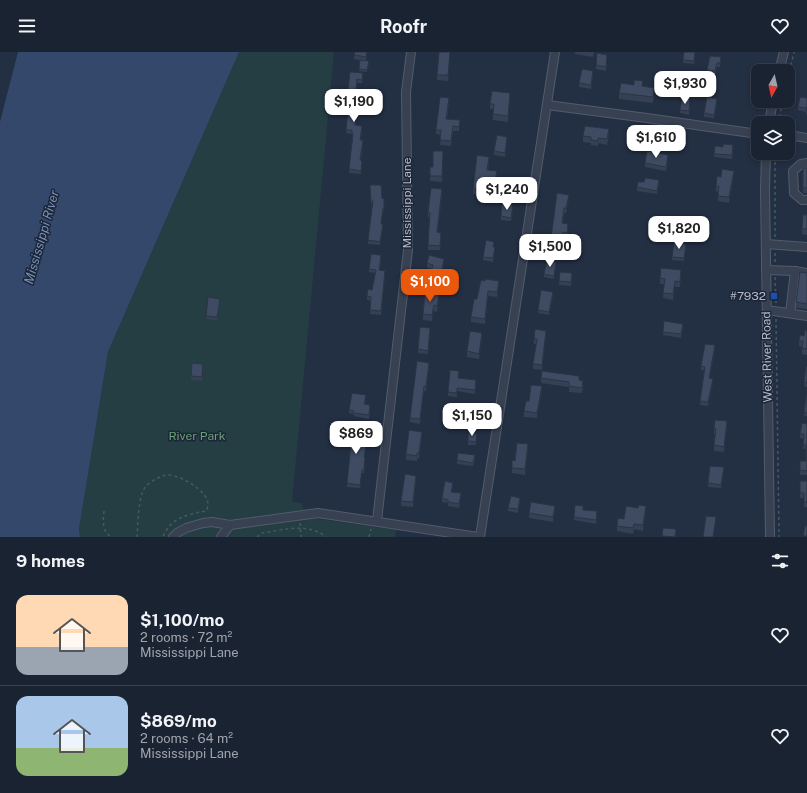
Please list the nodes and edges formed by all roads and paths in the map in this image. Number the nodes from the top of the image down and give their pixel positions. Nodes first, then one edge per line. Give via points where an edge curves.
1 (411, 52) edge
2 (555, 52) edge
3 (784, 52) edge
4 (794, 52) edge
5 (781, 64) edge
6 (791, 64) edge
7 (547, 106) junction
8 (751, 133) edge
9 (795, 136) edge
10 (807, 138) edge
11 (766, 160) edge
12 (775, 160) edge
13 (804, 164) edge
14 (805, 200) edge
15 (766, 244) junction
16 (775, 245) junction
17 (807, 247) edge
18 (766, 270) junction
19 (775, 270) junction
20 (795, 271) junction
21 (807, 273) edge
22 (767, 310) junction
23 (776, 312) junction
24 (790, 313) junction
25 (807, 316) edge
26 (104, 511) dead end
27 (299, 516) junction
28 (377, 522) junction
29 (230, 525) junction
30 (300, 528) junction
31 (111, 537) edge
32 (137, 537) edge
33 (163, 537) edge
34 (173, 537) edge
35 (221, 537) edge
36 (257, 537) edge
37 (301, 537) edge
38 (326, 537) edge
39 (479, 537) edge
40 (770, 537) edge
41 (779, 537) edge

1 - 28 street, Mississippi Lane via 406,92 408,250
2 - 7 street
3 - 5 street
4 - 6 path
7 - 8 street
7 - 39 street
9 - 10 street
11 - 15 street, West River Road
12 - 16 path
13 - 14 street via 793,171 794,193
15 - 16 street
15 - 18 street, West River Road
16 - 17 street
16 - 19 path
18 - 19 street
18 - 22 street, West River Road
19 - 20 street
19 - 23 path
20 - 21 street
20 - 24 street
22 - 23 street
22 - 40 street, West River Road
23 - 24 street
23 - 41 path
24 - 25 street
26 - 31 path via 105,530
27 - 28 street via 326,514
27 - 29 street
27 - 30 path
28 - 39 street
29 - 34 street via 203,523 186,528
29 - 35 street
30 - 36 path via 262,533
30 - 37 path
30 - 38 path via 314,530
32 - 33 path via 145,487 155,479 178,476 201,492 207,499 208,506 206,511 173,522

